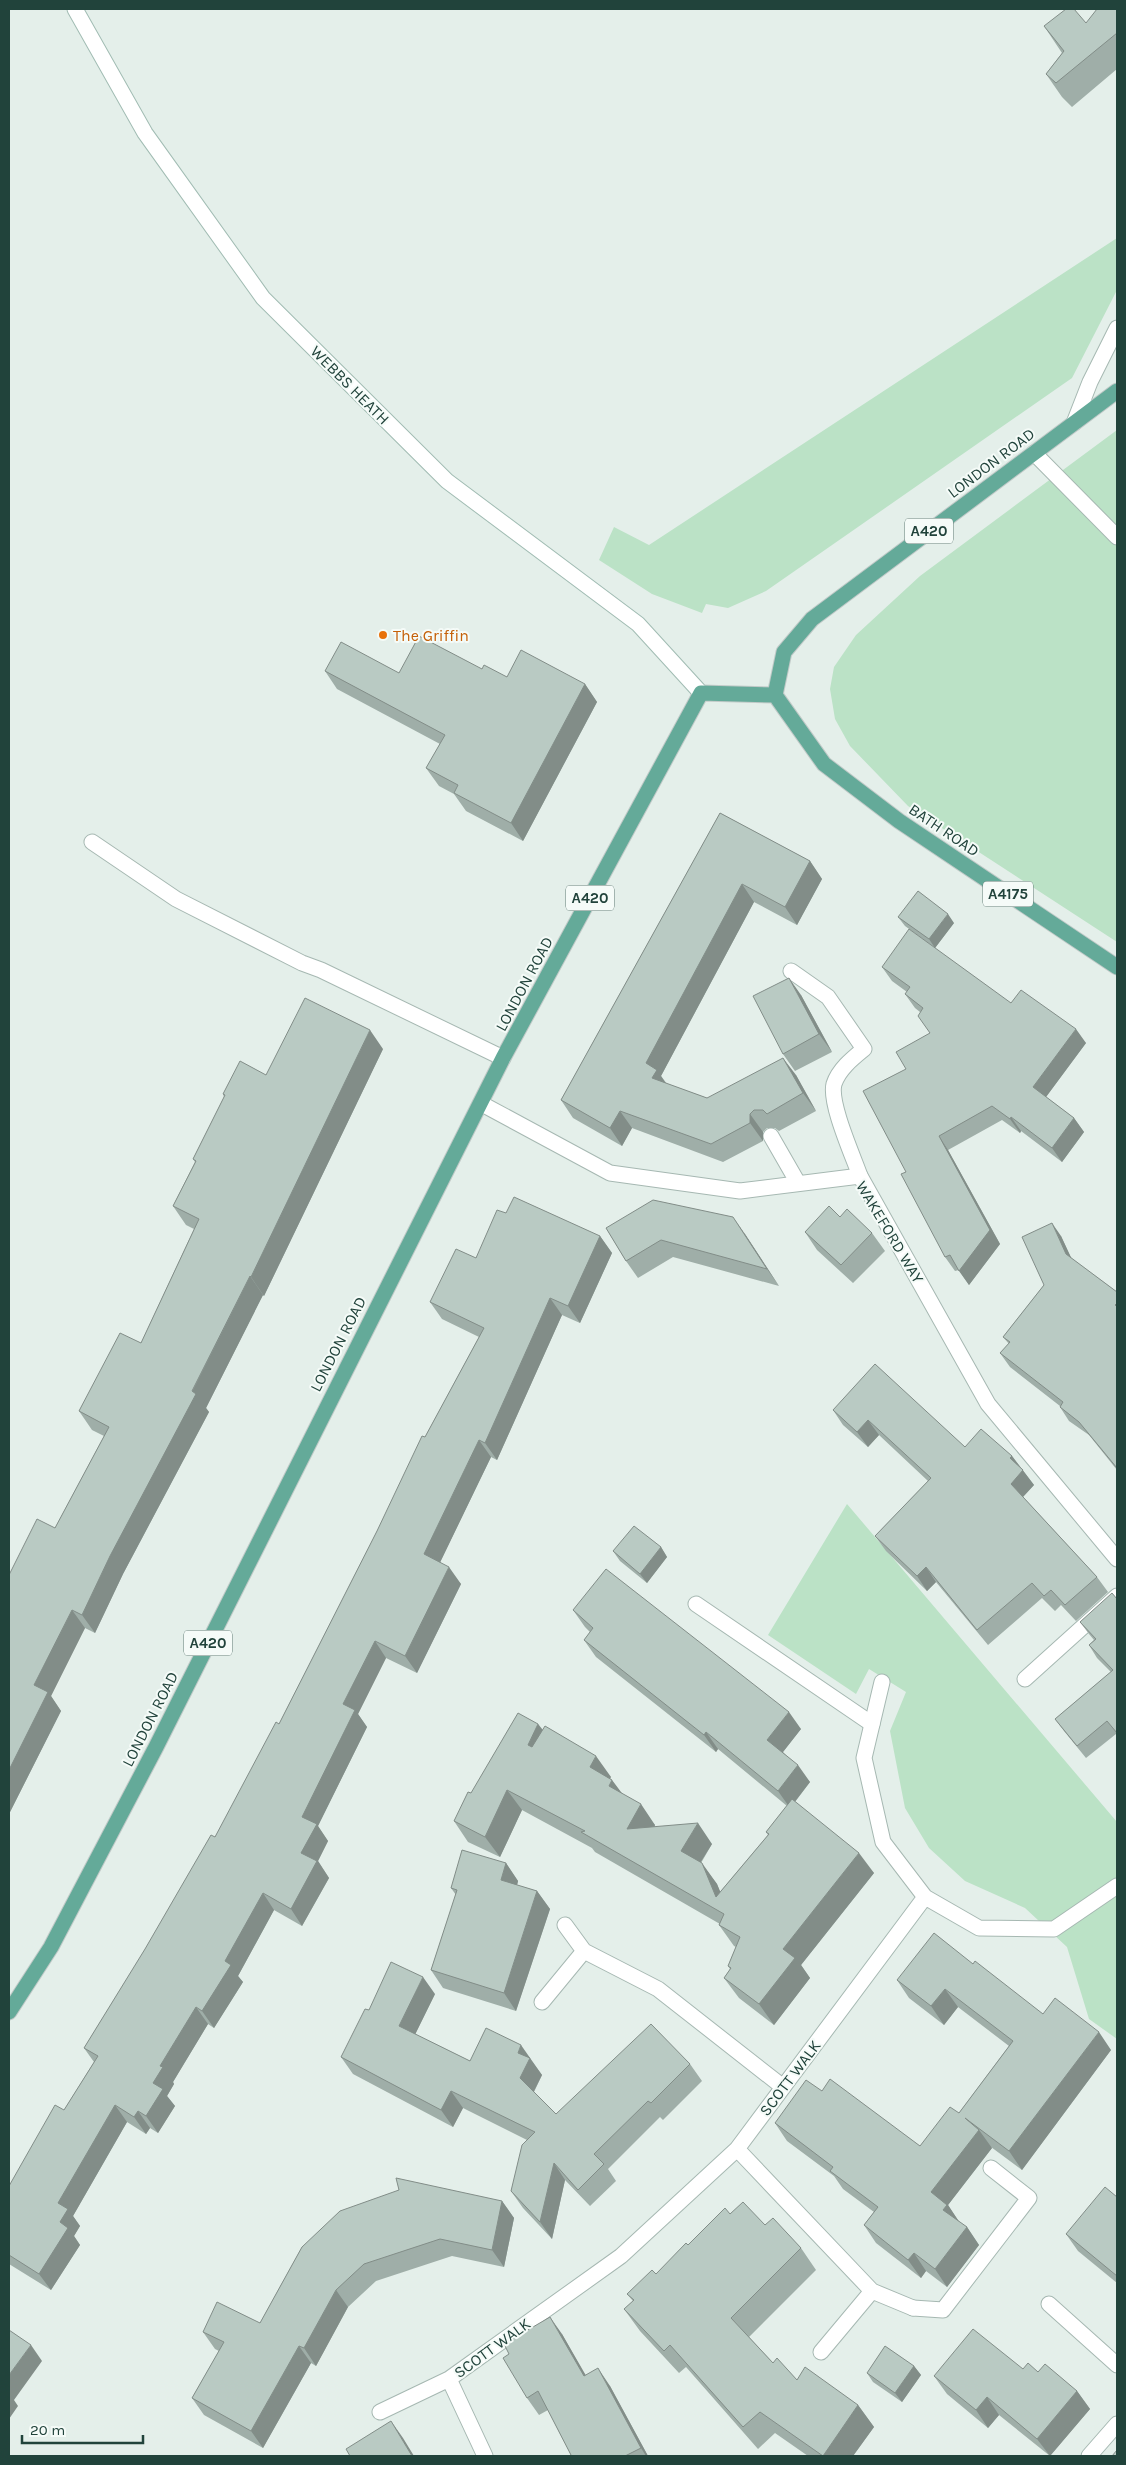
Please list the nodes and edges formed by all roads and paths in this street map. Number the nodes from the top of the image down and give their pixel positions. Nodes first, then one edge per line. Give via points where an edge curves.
1 (75, 9) edge
2 (1117, 328) edge
3 (1117, 391) edge
4 (1074, 423) junction
5 (1034, 453) junction
6 (1117, 537) edge
7 (701, 693) junction
8 (775, 696) junction
9 (92, 842) dead end
10 (1117, 967) edge
11 (791, 971) dead end
12 (504, 1058) junction
13 (482, 1104) junction
14 (772, 1136) dead end
15 (860, 1176) junction
16 (798, 1183) junction
17 (1117, 1559) edge
18 (1117, 1596) edge
19 (696, 1604) dead end
20 (1025, 1679) dead end
21 (882, 1682) dead end
22 (872, 1724) junction
23 (1117, 1886) edge
24 (925, 1897) junction
25 (565, 1925) dead end
26 (584, 1952) junction
27 (542, 2002) dead end
28 (9, 2012) edge
29 (783, 2087) junction
30 (737, 2149) junction
31 (991, 2168) dead end
32 (872, 2291) junction
33 (1049, 2304) dead end
34 (820, 2352) dead end
35 (1117, 2365) edge
36 (449, 2379) junction
37 (380, 2412) dead end
38 (1117, 2424) edge
39 (485, 2456) edge
40 (1089, 2456) edge

1 - 7 street, WEBBS HEATH via 145,133 263,298 447,481 638,624
2 - 4 street
3 - 4 main road, LONDON ROAD / A420
4 - 5 main road, LONDON ROAD / A420
5 - 6 street
5 - 8 main road, LONDON ROAD / A420 via 812,619 784,652
7 - 8 main road
7 - 12 main road, LONDON ROAD / A420
8 - 10 main road, BATH ROAD / A4175 via 824,764 899,821
9 - 12 street via 176,899 302,963
11 - 15 street via 828,997 864,1049 848,1062 834,1084 836,1108
12 - 13 main road, LONDON ROAD / A420
13 - 16 street, WAKEFORD WAY via 610,1174 740,1191
13 - 28 main road, LONDON ROAD / A420 via 147,1764 52,1946
14 - 16 street
15 - 16 street, WAKEFORD WAY
15 - 17 street, WAKEFORD WAY via 988,1404
18 - 20 street
19 - 22 street
21 - 22 street
22 - 24 street via 864,1758 883,1842
23 - 24 street via 1054,1929 979,1928
24 - 29 street, SCOTT WALK
25 - 26 street
26 - 27 street
26 - 29 street via 658,1989
29 - 30 street, SCOTT WALK
30 - 32 street
30 - 36 street, SCOTT WALK via 621,2256
31 - 32 street via 1029,2198 943,2310 913,2308
32 - 34 street
33 - 35 street
36 - 37 street, SCOTT WALK
36 - 39 street, SCOTT WALK
38 - 40 street

